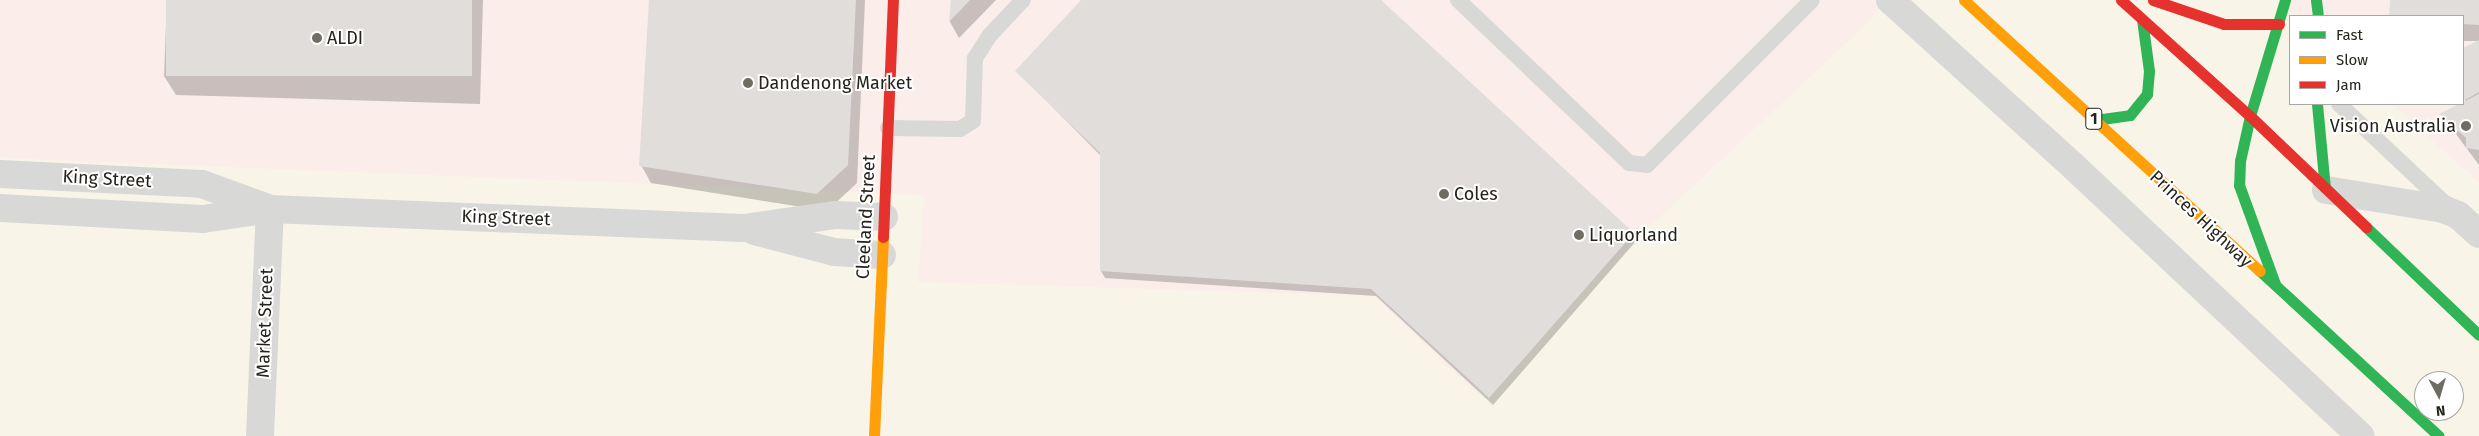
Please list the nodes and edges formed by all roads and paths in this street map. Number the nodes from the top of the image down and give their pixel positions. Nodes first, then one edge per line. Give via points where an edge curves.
1 (893, 0) edge
2 (1023, 0) edge
3 (1458, 0) edge
4 (1812, 0) edge
5 (1890, 0) edge
6 (1964, 0) edge
7 (2121, 0) edge
8 (2153, 0) edge
9 (2285, 0) edge
10 (2316, 0) edge
11 (2318, 15) edge
12 (2142, 19) junction
13 (2279, 24) junction
14 (2318, 105) edge
15 (2340, 105) edge
16 (2250, 116) junction
17 (2095, 120) junction
18 (888, 128) junction
19 (0, 174) edge
20 (2326, 189) junction
21 (0, 208) edge
22 (270, 209) junction
23 (2458, 215) junction
24 (884, 217) junction
25 (743, 228) junction
26 (2479, 234) edge
27 (882, 255) junction
28 (2278, 290) junction
29 (2479, 335) edge
30 (260, 436) edge
31 (874, 436) edge
32 (2361, 436) edge
33 (2439, 436) edge

1 - 18 main road, Cleeland Street
2 - 18 lane via 990,35 975,58 973,121 960,129
3 - 4 lane via 1629,163 1647,165
5 - 32 street via 2072,165
6 - 17 main road, Princes Highway / 1
7 - 12 main road
8 - 13 main road via 2224,24
9 - 13 main road
10 - 11 main road
12 - 16 main road
12 - 17 main road via 2150,72 2147,94 2130,114 2116,120
13 - 16 main road
14 - 20 main road
15 - 23 lane
16 - 20 main road
16 - 28 main road via 2240,161 2239,185
17 - 28 main road, Princes Highway / 1
18 - 24 main road, Cleeland Street
19 - 22 street, King Street via 202,184
20 - 23 street via 2435,207
20 - 29 main road
21 - 22 street, King Street via 203,219
22 - 25 street, King Street
22 - 30 street, Market Street
23 - 26 street
24 - 25 street, King Street via 836,215
24 - 27 main road, Cleeland Street
25 - 27 street, King Street via 834,252
27 - 31 main road, Cleeland Street
28 - 33 main road, Princes Highway / 1

